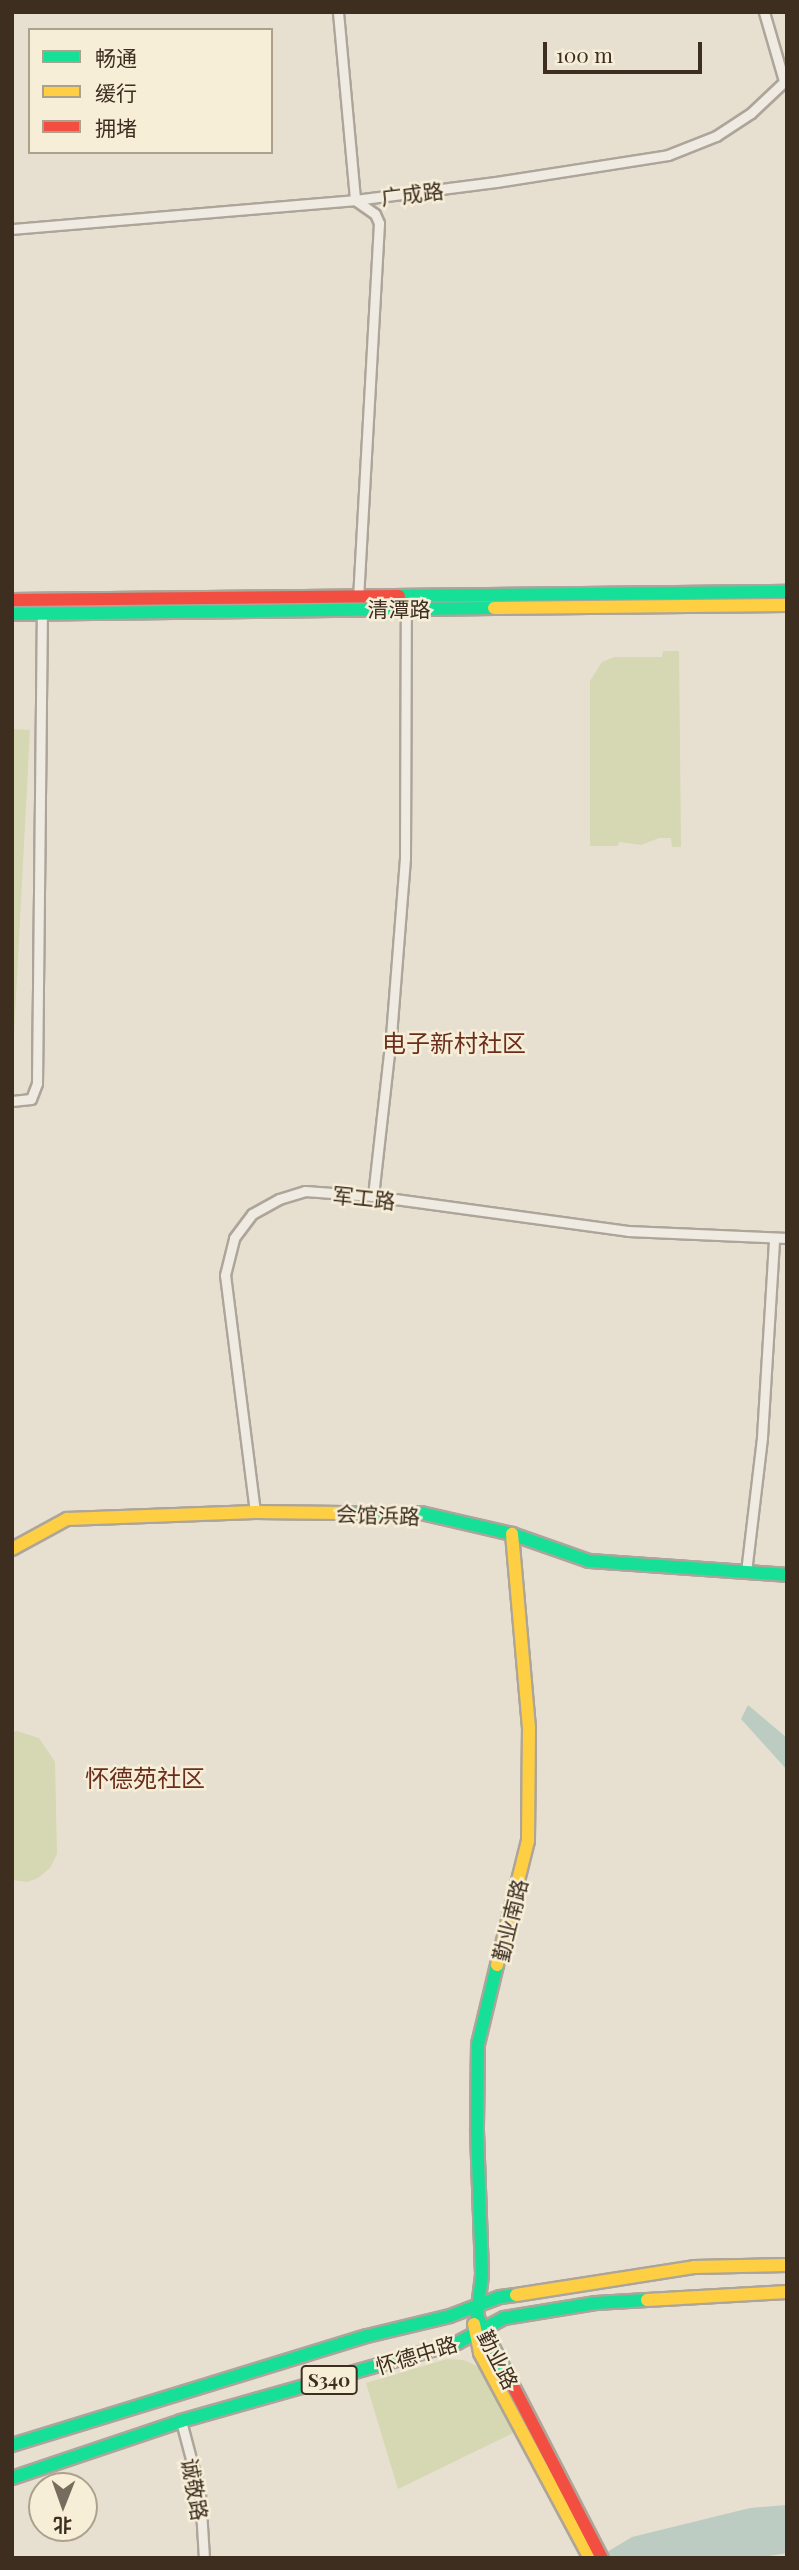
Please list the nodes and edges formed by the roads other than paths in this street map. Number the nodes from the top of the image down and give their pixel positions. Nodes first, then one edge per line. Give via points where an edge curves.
1 (338, 12) edge
2 (764, 12) edge
3 (786, 80) edge
4 (355, 200) junction
5 (12, 229) edge
6 (787, 592) edge
7 (358, 594) junction
8 (12, 600) edge
9 (787, 605) edge
10 (406, 608) junction
11 (42, 613) junction
12 (12, 614) edge
13 (12, 1101) edge
14 (373, 1196) junction
15 (774, 1238) junction
16 (787, 1238) edge
17 (255, 1512) junction
18 (512, 1534) junction
19 (12, 1549) edge
20 (746, 1572) junction
21 (787, 1575) edge
22 (787, 2265) edge
23 (787, 2292) edge
24 (478, 2320) junction
25 (181, 2421) junction
26 (12, 2445) edge
27 (548, 2463) junction
28 (12, 2478) edge
29 (204, 2558) edge
30 (590, 2558) edge
31 (602, 2558) edge

1 - 4 street
2 - 3 street
3 - 4 street, 广成路 via 751,113 716,136 668,155
4 - 5 street, 广成路
4 - 7 street via 375,214 379,223
6 - 7 main road, 清潭路
7 - 8 main road, 清潭路
9 - 10 main road, 清潭路
10 - 11 main road, 清潭路
10 - 14 street via 405,858
11 - 12 main road, 清潭路
11 - 13 street via 37,1083 31,1099
14 - 15 street, 军工路 via 628,1231
14 - 17 street, 军工路 via 305,1191 252,1214 234,1238 225,1275
15 - 16 street, 军工路
15 - 20 street via 762,1437
17 - 18 main road, 会馆浜路 via 421,1513
17 - 19 main road, 会馆浜路 via 67,1519
18 - 20 main road, 会馆浜路 via 589,1561
18 - 24 main road, 勤业南路 via 529,1728 528,1840 478,2044 482,2275
20 - 21 main road, 会馆浜路
22 - 24 main road, 怀德中路 via 694,2267 500,2297
23 - 24 main road, 怀德中路 via 596,2303
24 - 25 main road, 怀德中路 / S340 via 457,2343
24 - 26 main road, 怀德中路 via 450,2316 367,2336
24 - 27 main road, 勤业路 via 480,2353
25 - 28 main road, 怀德中路
25 - 29 street, 诚敬路 via 200,2493
27 - 30 main road
27 - 31 main road

